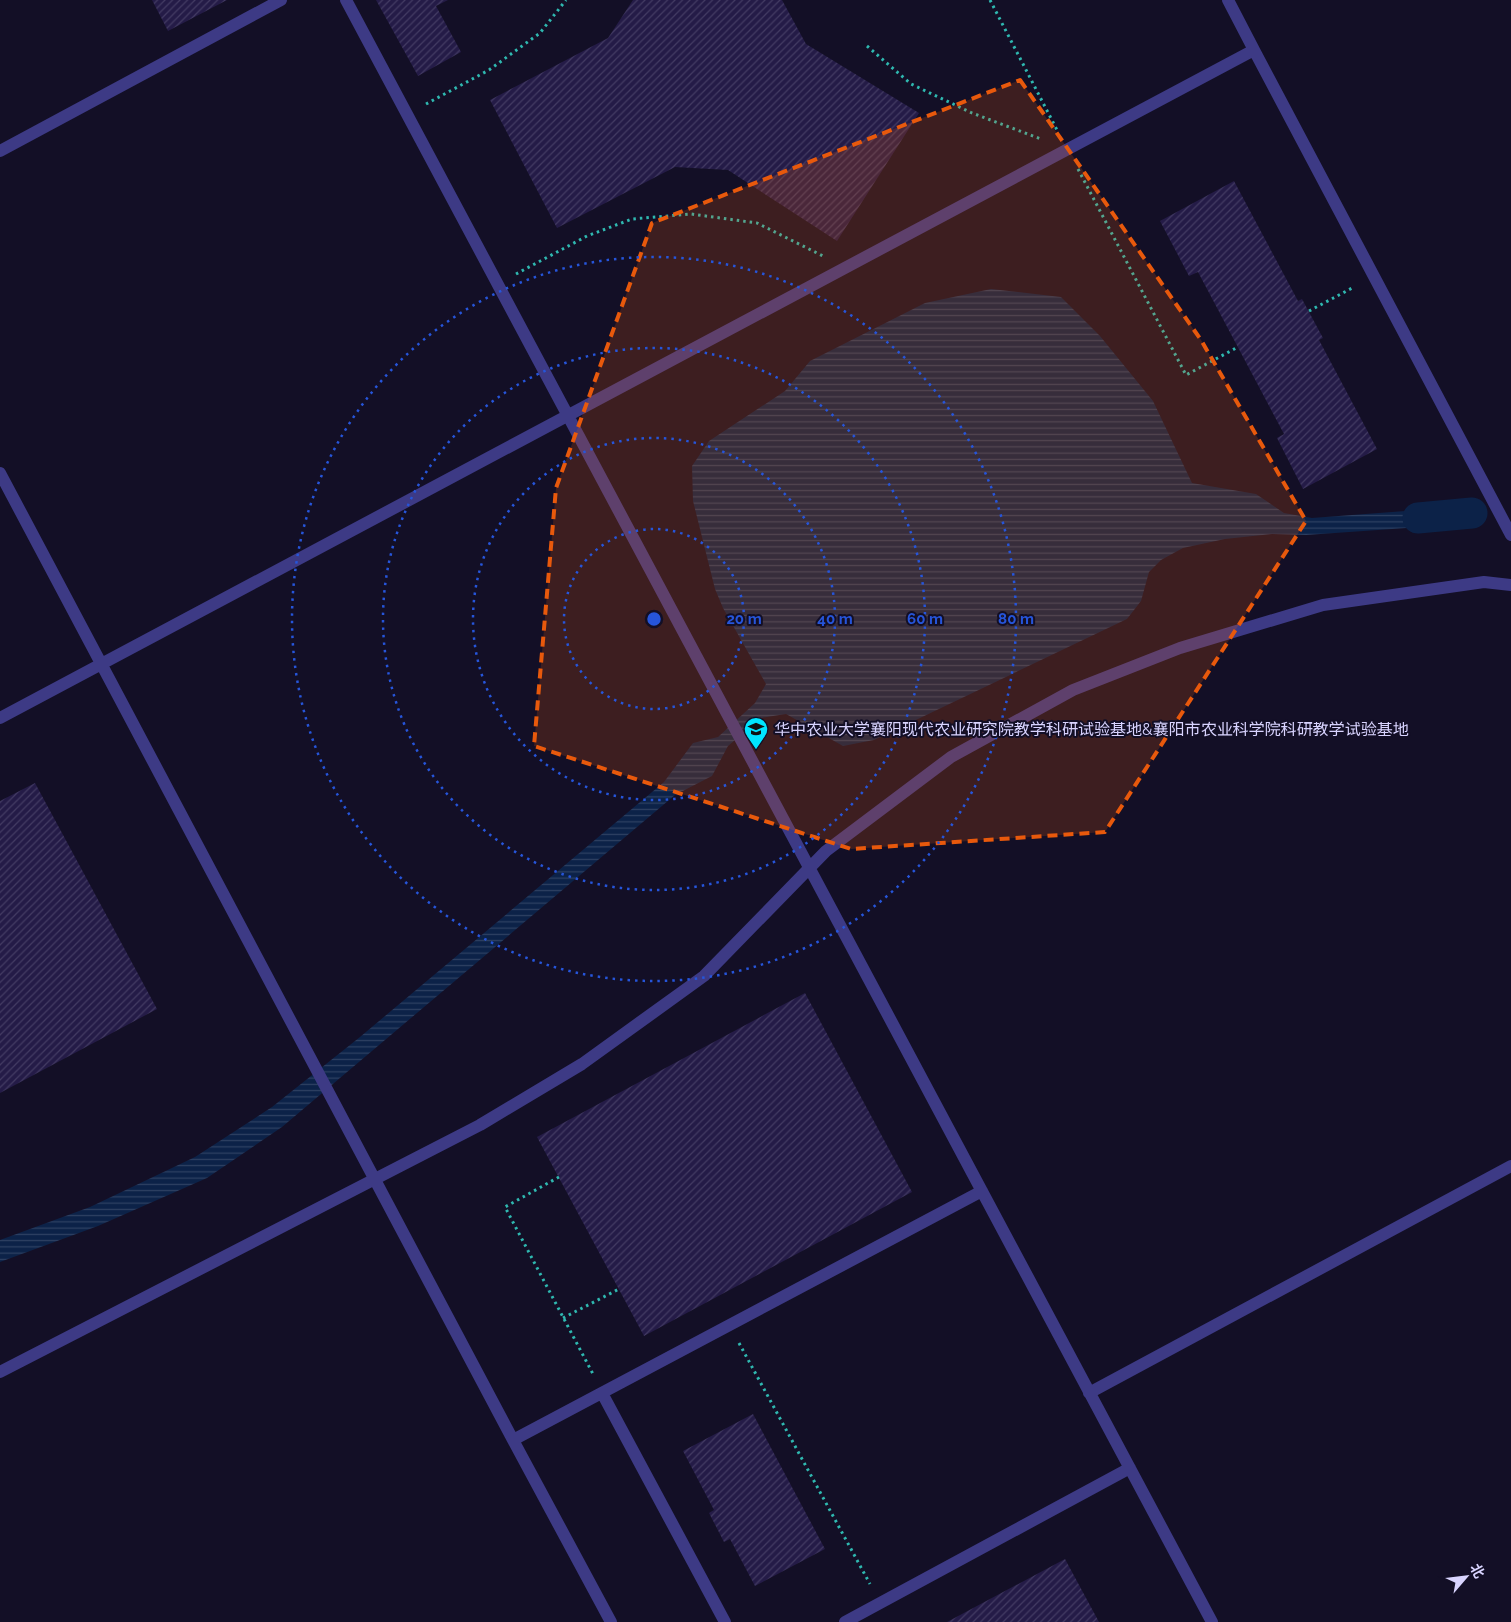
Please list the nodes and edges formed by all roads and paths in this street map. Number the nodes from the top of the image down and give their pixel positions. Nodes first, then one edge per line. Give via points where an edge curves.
1 (282, 0) edge
2 (346, 0) edge
3 (566, 0) edge
4 (990, 0) edge
5 (1228, 0) edge
6 (867, 46) dead end
7 (1254, 50) junction
8 (407, 114) junction
9 (1067, 149) junction
10 (0, 151) edge
11 (846, 267) junction
12 (1374, 276) junction
13 (497, 283) junction
14 (1309, 312) dead end
15 (1238, 347) dead end
16 (568, 415) junction
17 (0, 473) edge
18 (1511, 536) edge
19 (1511, 585) edge
20 (101, 664) junction
21 (0, 718) edge
22 (809, 867) junction
23 (1511, 1166) edge
24 (559, 1177) dead end
25 (375, 1178) junction
26 (982, 1191) junction
27 (619, 1289) dead end
28 (564, 1318) junction
29 (729, 1325) junction
30 (0, 1372) edge
31 (602, 1392) junction
32 (1089, 1393) junction
33 (513, 1440) junction
34 (1130, 1468) junction
35 (881, 1603) junction
36 (611, 1622) edge
37 (725, 1622) edge
38 (845, 1622) edge
39 (1212, 1622) edge

1 - 10 lane
2 - 8 lane
3 - 8 path via 540,33 489,70
4 - 9 path
5 - 7 lane
6 - 9 path via 912,84 972,113
7 - 9 lane
7 - 12 lane
8 - 13 lane
9 - 11 lane
9 - 15 path via 1186,375
11 - 13 path via 757,223 690,214 632,218 587,236
11 - 16 lane
12 - 14 path
12 - 18 lane
13 - 16 lane
16 - 20 lane
16 - 22 lane
17 - 20 lane
19 - 22 lane via 1484,582 1323,605 1180,648 1073,690 951,757
20 - 21 lane
20 - 25 lane
22 - 25 lane via 704,976 582,1064 480,1125
22 - 26 lane
23 - 32 lane
24 - 28 path via 505,1207
25 - 30 lane
25 - 33 lane
26 - 29 lane
26 - 32 lane
27 - 28 path
28 - 31 path
29 - 31 lane
29 - 35 path
31 - 33 lane
31 - 37 lane
32 - 34 lane
33 - 36 lane
34 - 35 lane
34 - 39 lane
35 - 38 lane

